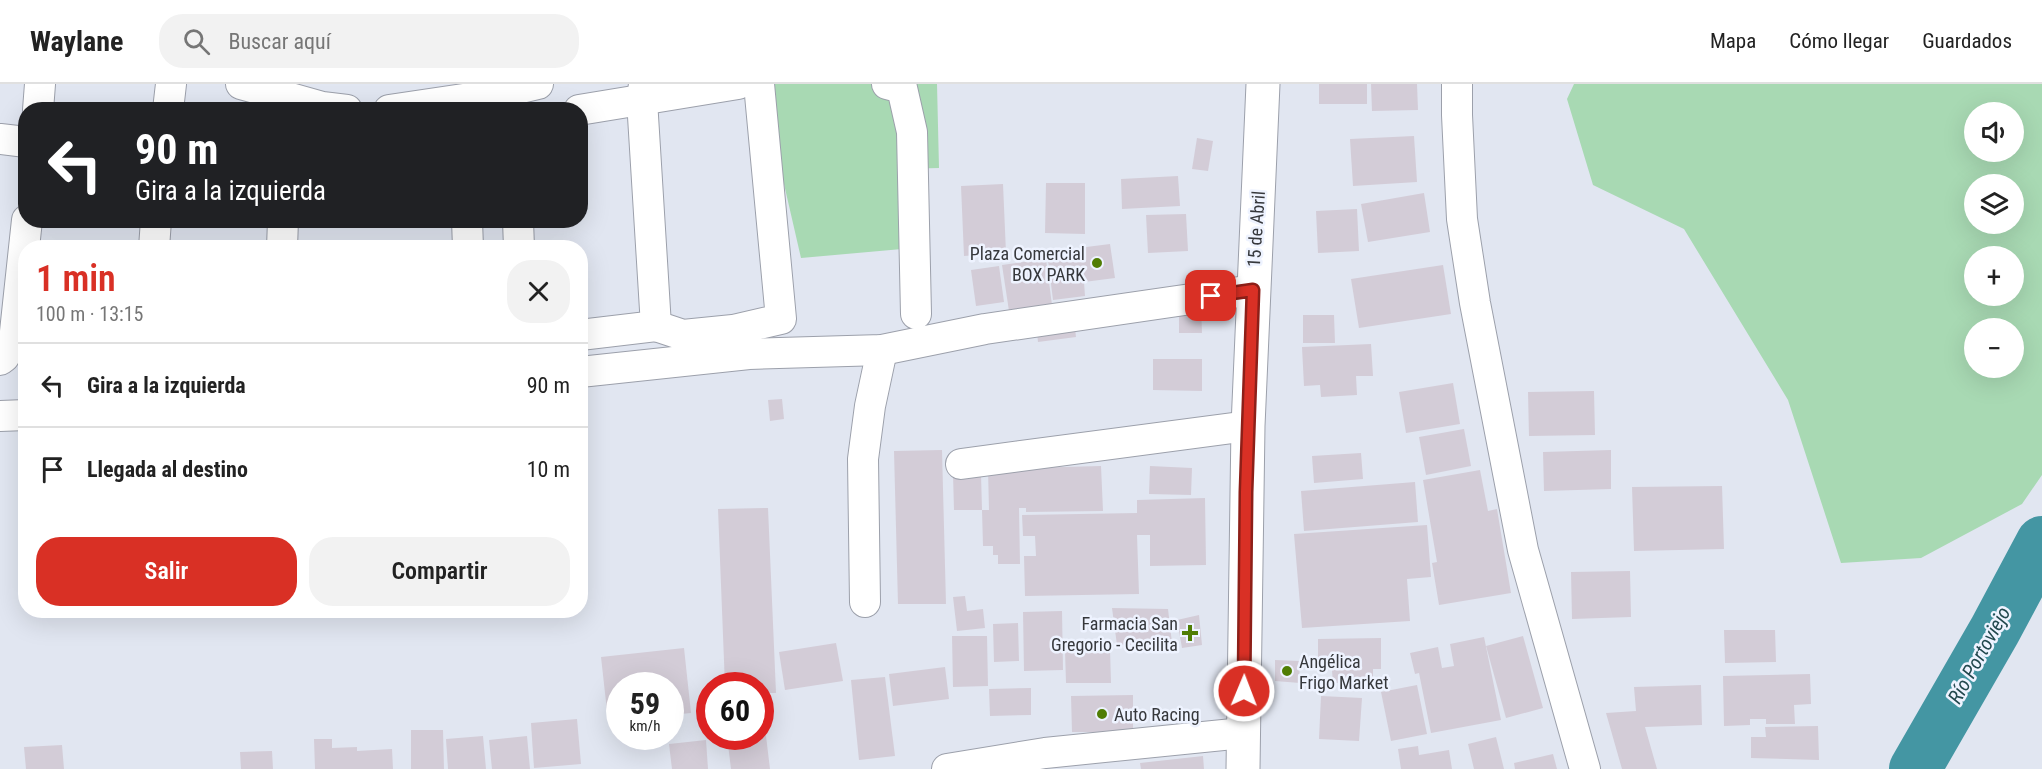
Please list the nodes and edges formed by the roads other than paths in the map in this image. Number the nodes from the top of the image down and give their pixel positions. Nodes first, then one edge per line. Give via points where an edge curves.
1 (40, 84) edge
2 (171, 84) edge
3 (242, 84) edge
4 (538, 84) edge
5 (738, 84) edge
6 (759, 84) edge
7 (887, 84) edge
8 (1263, 84) edge
9 (1457, 84) edge
10 (643, 92) edge
11 (39, 102) edge
12 (169, 102) edge
13 (288, 102) edge
14 (496, 102) edge
15 (588, 107) edge
16 (0, 139) edge
17 (18, 141) edge
18 (1253, 290) junction
19 (18, 304) edge
20 (916, 314) dead end
21 (656, 326) junction
22 (588, 334) edge
23 (882, 350) junction
24 (0, 360) edge
25 (588, 371) edge
26 (18, 415) edge
27 (0, 416) edge
28 (1248, 426) junction
29 (961, 464) dead end
30 (865, 602) dead end
31 (1243, 733) junction
32 (947, 769) edge
33 (1243, 769) edge
34 (1585, 769) edge

1 - 11 street
2 - 12 street
3 - 13 street
4 - 14 street
5 - 10 street
6 - 21 street via 781,319 733,330 683,335
7 - 20 street via 902,88 912,132
8 - 18 main road, 15 de Abril
9 - 34 street via 1462,219 1477,314 1523,550
10 - 15 street
10 - 21 street
16 - 17 street
18 - 23 street via 985,329
18 - 28 main road, 15 de Abril
19 - 24 street via 14,341
21 - 22 street
23 - 25 street via 749,354
23 - 30 street via 863,459
26 - 27 street
28 - 29 street
28 - 31 main road, 15 de Abril
31 - 32 street via 1045,753
31 - 33 main road, 15 de Abril

